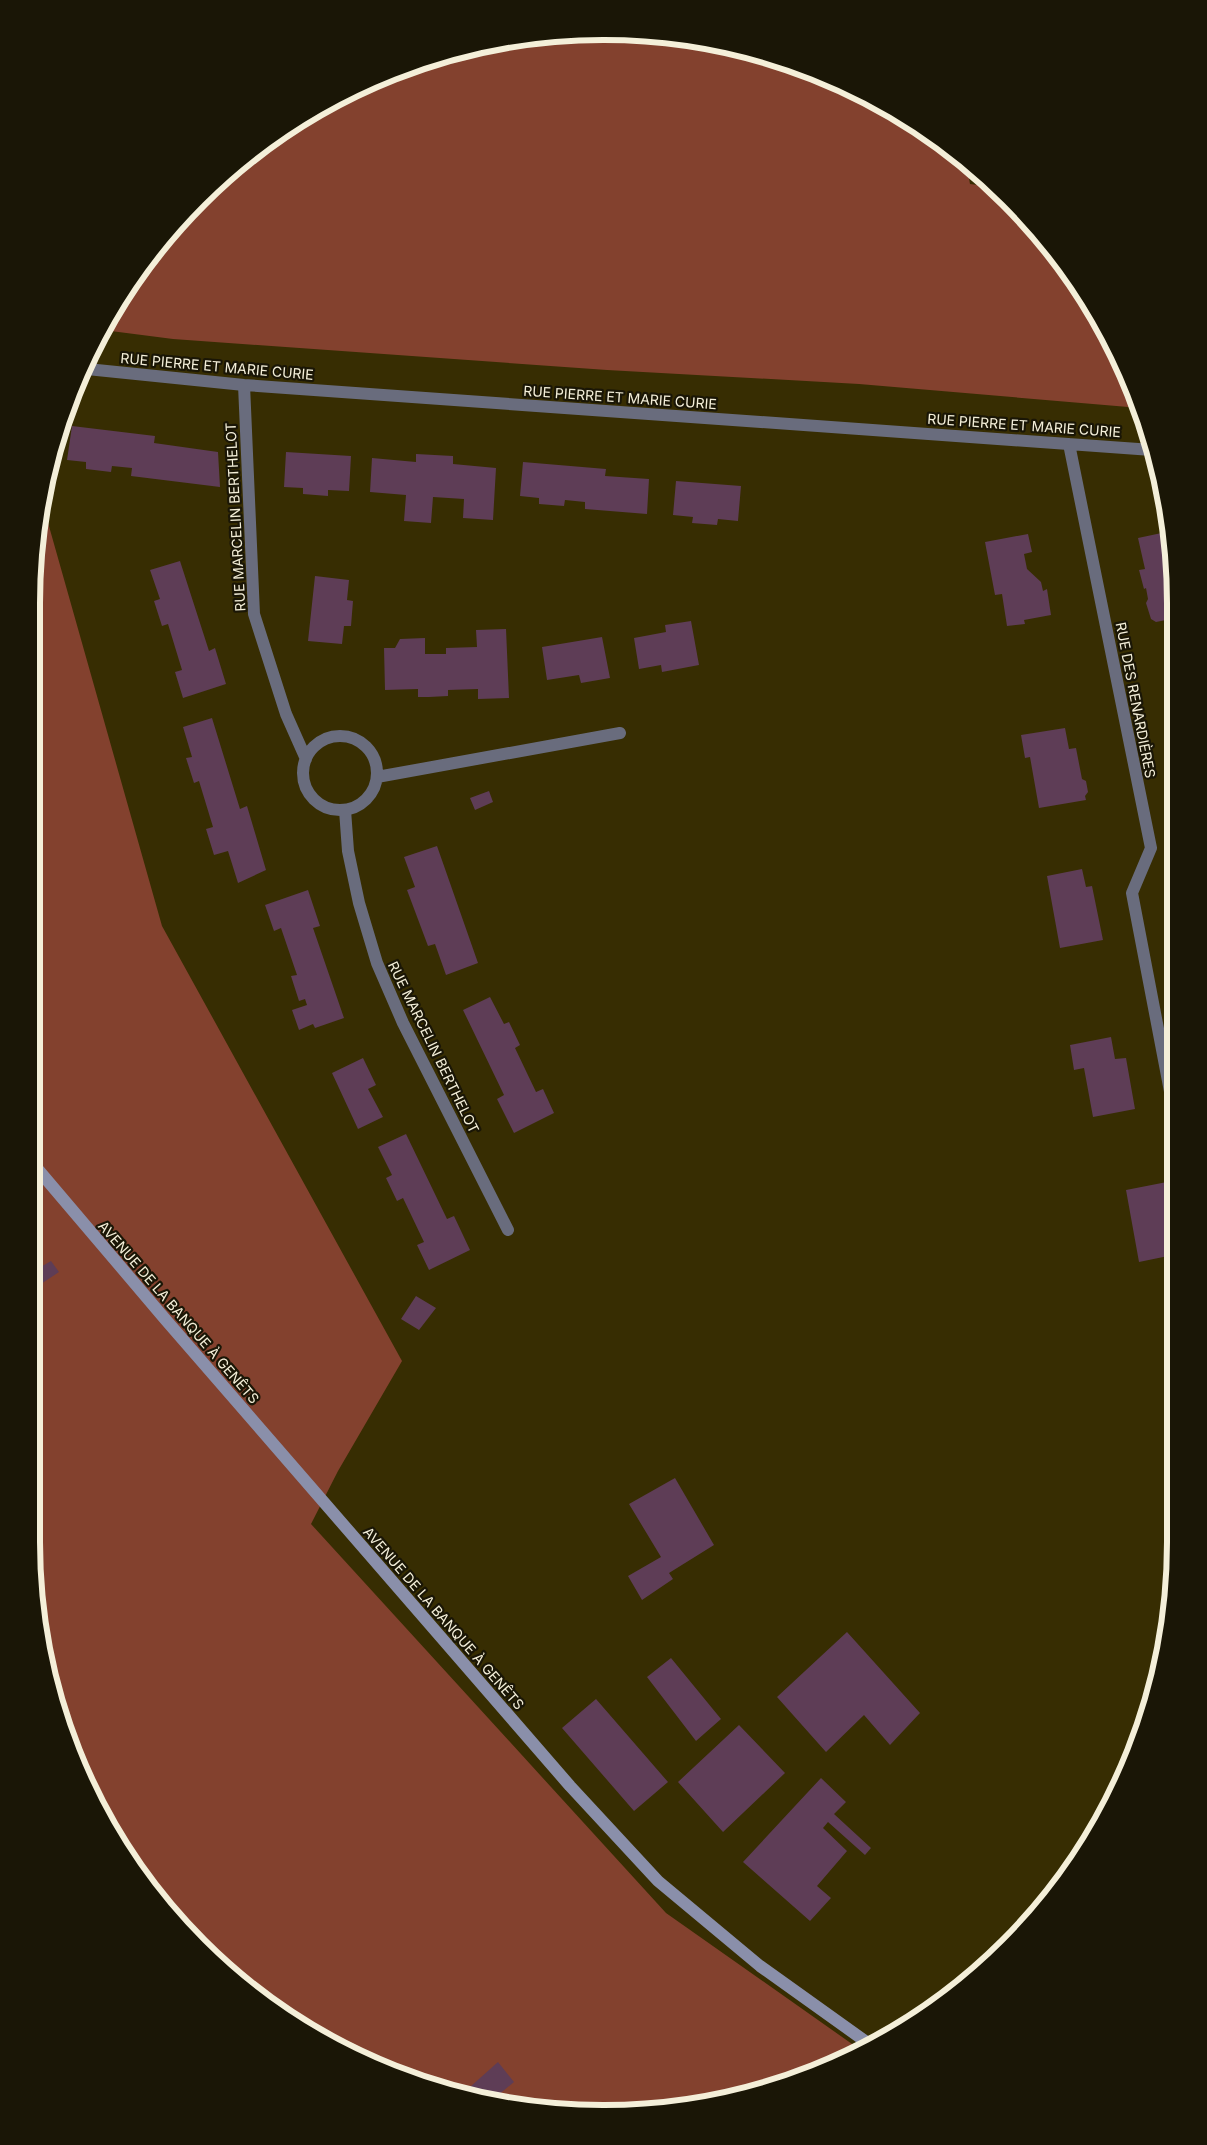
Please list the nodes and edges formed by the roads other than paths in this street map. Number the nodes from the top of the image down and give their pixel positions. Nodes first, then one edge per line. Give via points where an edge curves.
1 (91, 369) edge
2 (244, 385) junction
3 (1069, 444) junction
4 (1145, 450) edge
5 (620, 734) dead end
6 (306, 760) junction
7 (377, 777) junction
8 (345, 810) junction
9 (1167, 1076) edge
10 (40, 1172) edge
11 (508, 1230) dead end
12 (865, 2041) edge

1 - 2 street, RUE PIERRE ET MARIE CURIE
2 - 3 street, RUE PIERRE ET MARIE CURIE
2 - 6 street, RUE MARCELIN BERTHELOT via 254,614 286,714
3 - 4 street, RUE PIERRE ET MARIE CURIE
3 - 9 street, RUE DES RENARDIÈRES via 1151,848 1132,893
5 - 7 street
6 - 7 street via 312,748 321,741 344,737 365,746 372,755
6 - 8 street via 302,772 310,796 332,810
7 - 8 street via 367,799
8 - 11 street, RUE MARCELIN BERTHELOT via 348,851 377,963 403,1023
10 - 12 main road, AVENUE DE LA BANQUE À GENÊTS via 531,1741 658,1881 760,1966

